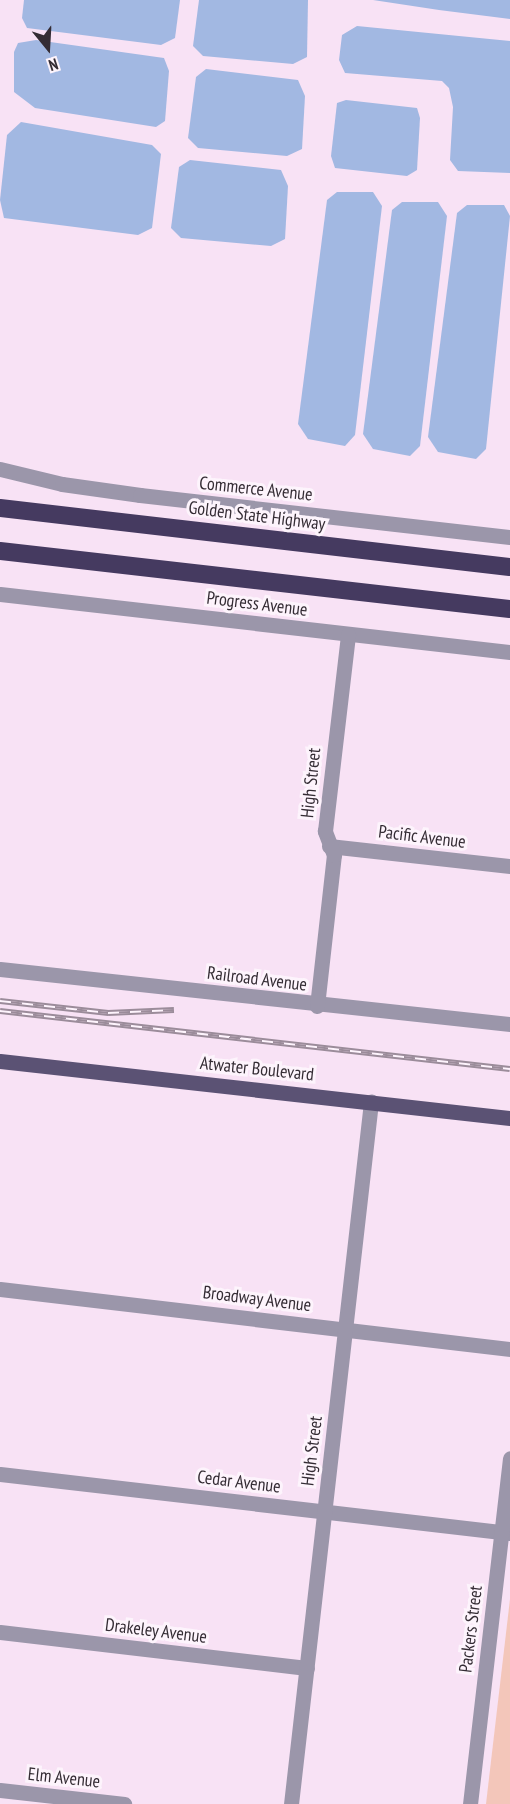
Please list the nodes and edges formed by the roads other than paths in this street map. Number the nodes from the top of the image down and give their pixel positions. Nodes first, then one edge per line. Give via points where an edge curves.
1 (0, 470) edge
2 (0, 508) edge
3 (510, 537) edge
4 (0, 551) edge
5 (510, 567) edge
6 (0, 594) edge
7 (510, 609) edge
8 (348, 634) junction
9 (510, 652) edge
10 (329, 846) junction
11 (510, 866) edge
12 (0, 969) edge
13 (317, 1006) junction
14 (510, 1024) edge
15 (0, 1061) edge
16 (370, 1102) junction
17 (510, 1118) edge
18 (0, 1289) edge
19 (346, 1329) junction
20 (510, 1349) edge
21 (510, 1458) edge
22 (0, 1474) edge
23 (324, 1511) junction
24 (506, 1533) edge
25 (0, 1632) edge
26 (307, 1668) junction
27 (0, 1790) edge
28 (124, 1804) edge
29 (291, 1804) edge
30 (470, 1804) edge

1 - 3 street, Commerce Avenue via 140,495
2 - 5 highway, Golden State Highway
4 - 7 highway
6 - 8 street, Progress Avenue
8 - 9 street, Progress Avenue
8 - 10 street, High Street via 325,831
10 - 11 street, Pacific Avenue
10 - 13 street, High Street via 334,855
12 - 13 street, Railroad Avenue
13 - 14 street, Railroad Avenue
15 - 16 main road, Atwater Boulevard
16 - 17 main road, Atwater Boulevard
16 - 19 street, High Street
18 - 19 street, Broadway Avenue
19 - 20 street, Broadway Avenue
19 - 23 street, High Street
21 - 24 street, Packers Street
22 - 23 street, Cedar Avenue
23 - 24 street, Cedar Avenue
23 - 26 street, High Street
24 - 30 street, Packers Street
25 - 26 street, Drakeley Avenue
26 - 29 street, High Street
27 - 28 street, Elm Avenue

